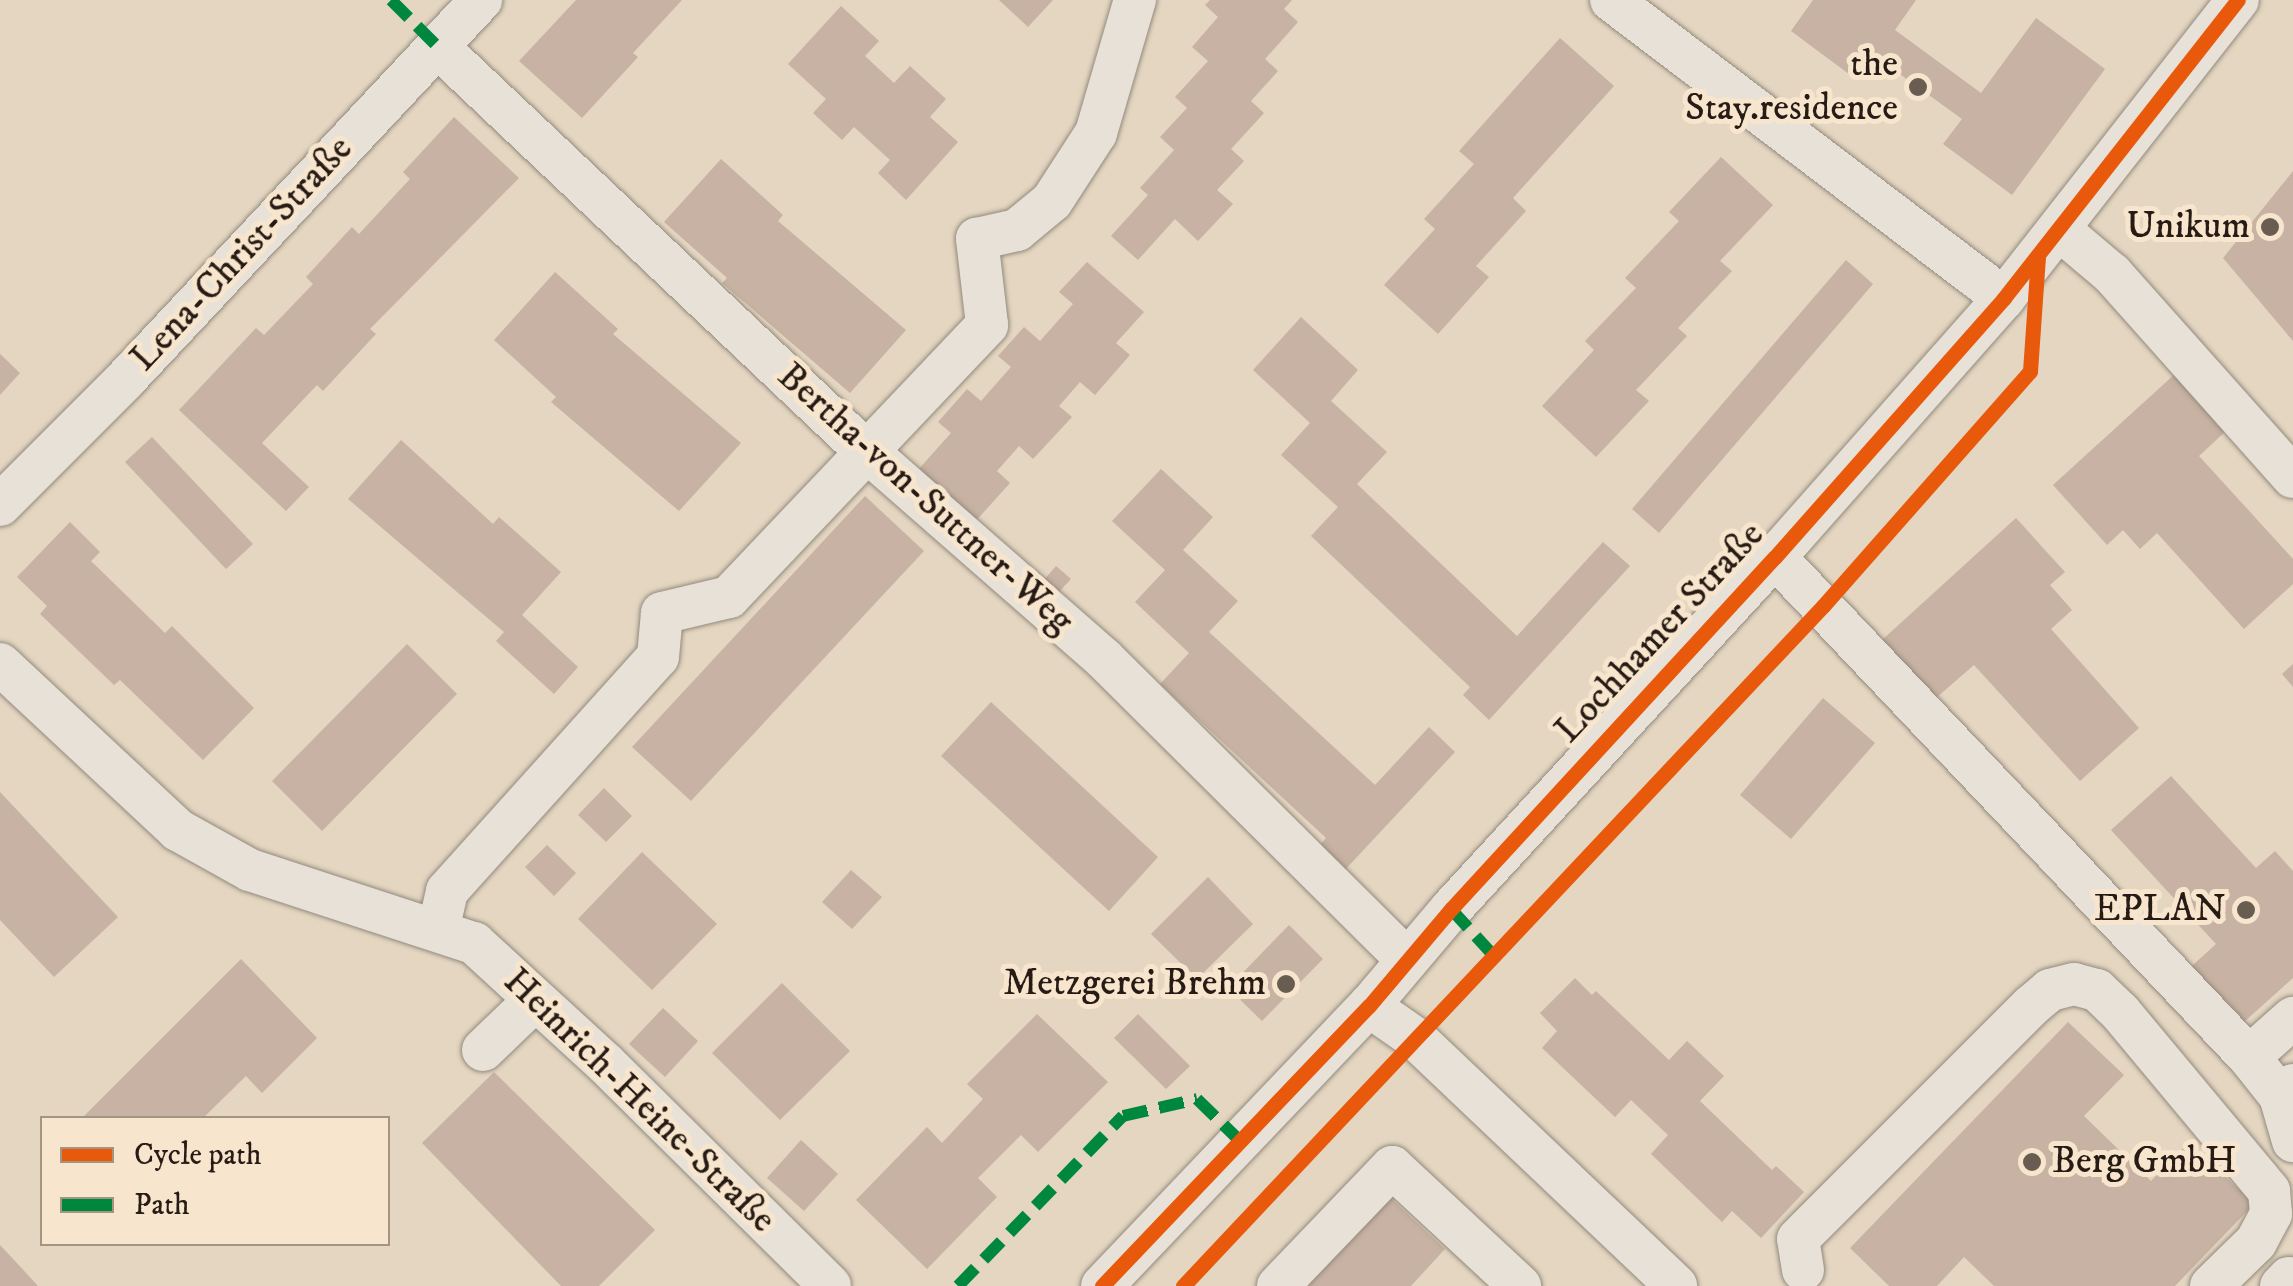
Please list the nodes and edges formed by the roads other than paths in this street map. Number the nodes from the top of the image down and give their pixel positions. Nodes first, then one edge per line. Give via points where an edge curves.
1 (481, 0) edge
2 (1134, 0) edge
3 (1611, 0) edge
4 (2238, 0) edge
5 (437, 46) junction
6 (2060, 230) junction
7 (2004, 298) junction
8 (868, 451) junction
9 (2293, 477) edge
10 (0, 505) edge
11 (1775, 556) junction
12 (0, 664) edge
13 (438, 931) junction
14 (1406, 959) junction
15 (536, 1000) junction
16 (1369, 1006) junction
17 (2293, 1018) edge
18 (483, 1050) dead end
19 (2249, 1057) junction
20 (2286, 1090) edge
21 (2293, 1141) edge
22 (1647, 1276) edge
23 (1802, 1281) edge
24 (2293, 1282) edge
25 (830, 1286) edge
26 (1102, 1286) edge
27 (1278, 1286) edge
28 (1520, 1286) edge
29 (2211, 1286) edge
30 (2281, 1286) edge

1 - 5 street, Lena-Christ-Straße
2 - 8 street via 1096,133 1052,202 1017,230 977,240 987,326
3 - 7 street
4 - 6 street, Lochhamer Straße
5 - 8 street, Bertha-von-Suttner-Weg
5 - 10 street, Lena-Christ-Straße
6 - 7 street, Lochhamer Straße
6 - 9 street via 2112,274
7 - 11 street, Lochhamer Straße
8 - 13 street via 728,597 662,613 658,656 447,891
8 - 14 street, Bertha-von-Suttner-Weg via 1104,660
11 - 14 street, Lochhamer Straße
11 - 19 street
12 - 13 street, Heinrich-Heine-Straße via 178,830 250,870
13 - 15 street, Heinrich-Heine-Straße via 474,944
14 - 16 street, Lochhamer Straße
15 - 18 street
15 - 25 street, Heinrich-Heine-Straße
16 - 22 street via 1415,1038
16 - 26 street, Lochhamer Straße
17 - 19 street
19 - 20 street
20 - 21 street
23 - 29 street via 1798,1239 2030,1006 2050,990 2074,984 2097,990 2120,1012 2269,1192 2271,1214 2256,1242
24 - 30 street via 2289,1278
27 - 28 street via 1392,1166

